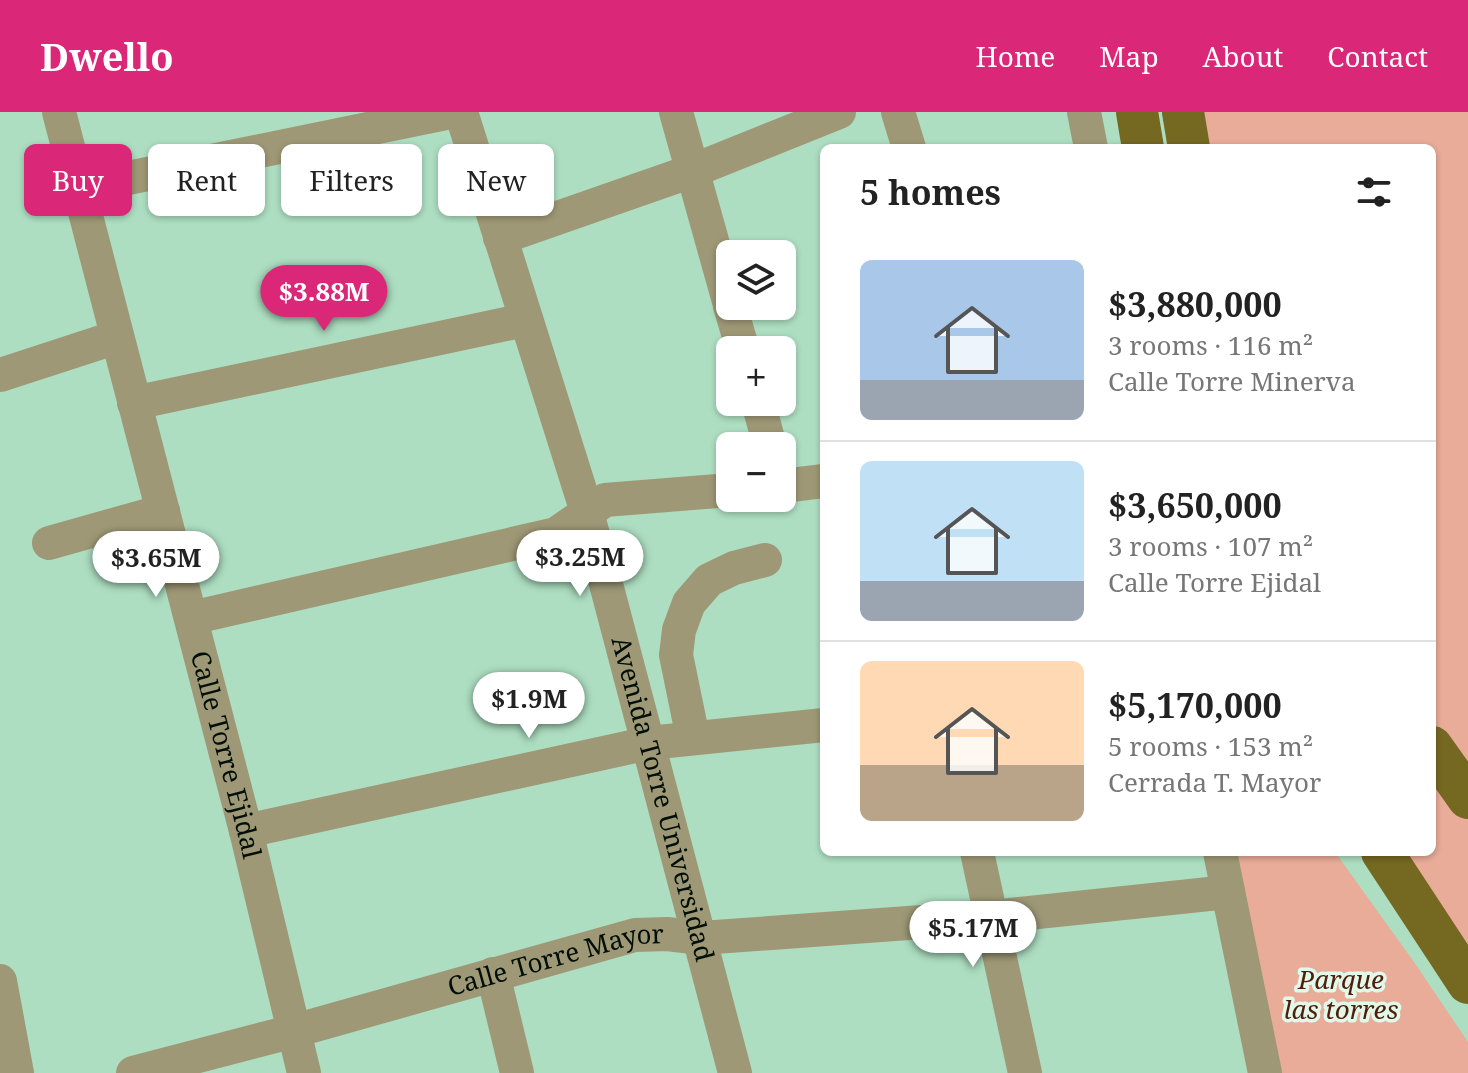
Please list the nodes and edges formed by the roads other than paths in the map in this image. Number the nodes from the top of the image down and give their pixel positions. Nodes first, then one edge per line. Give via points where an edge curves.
1 (59, 112) edge
2 (451, 112) edge
3 (461, 112) edge
4 (676, 112) edge
5 (839, 112) edge
6 (898, 112) edge
7 (1084, 112) edge
8 (1137, 112) edge
9 (1183, 112) edge
10 (67, 144) edge
11 (908, 144) edge
12 (1090, 144) edge
13 (1142, 144) edge
14 (1188, 144) edge
15 (692, 171) junction
16 (132, 177) edge
17 (86, 216) edge
18 (500, 238) junction
19 (716, 256) edge
20 (525, 320) junction
21 (117, 337) junction
22 (0, 375) edge
23 (134, 403) junction
24 (820, 481) edge
25 (796, 484) edge
26 (716, 491) edge
27 (163, 511) junction
28 (587, 512) junction
29 (49, 543) dead end
30 (765, 560) dead end
31 (191, 618) junction
32 (820, 725) edge
33 (693, 738) junction
34 (649, 743) junction
35 (1436, 753) edge
36 (1468, 798) edge
37 (246, 831) junction
38 (978, 856) edge
39 (1221, 856) edge
40 (1385, 856) edge
41 (1228, 892) junction
42 (991, 917) junction
43 (701, 938) junction
44 (493, 974) junction
45 (0, 981) edge
46 (1468, 983) edge
47 (294, 1031) junction
48 (17, 1073) edge
49 (133, 1073) edge
50 (304, 1073) edge
51 (517, 1073) edge
52 (735, 1073) edge
53 (1025, 1073) edge
54 (1265, 1073) edge

1 - 10 street, Calle Torre Ejidal
2 - 16 street
3 - 18 street, Avenida Torre Universidad
4 - 15 street
5 - 15 street
6 - 11 street
7 - 12 street
8 - 13 main road
9 - 14 main road
15 - 18 street
15 - 19 street
17 - 21 street, Calle Torre Ejidal
18 - 20 street, Avenida Torre Universidad
20 - 23 street
20 - 28 street, Avenida Torre Universidad
21 - 22 street
21 - 23 street, Calle Torre Ejidal
23 - 27 street, Calle Torre Ejidal
24 - 25 street
26 - 28 street via 605,500
27 - 29 street
27 - 31 street, Calle Torre Ejidal
28 - 31 street via 556,534
28 - 34 street, Avenida Torre Universidad
30 - 33 street via 709,580 689,603 676,655
31 - 37 street, Calle Torre Ejidal
32 - 33 street
33 - 34 street
34 - 37 street
34 - 43 street, Avenida Torre Universidad
35 - 36 main road
37 - 47 street, Calle Torre Ejidal
38 - 42 street
39 - 41 street
40 - 46 main road
41 - 42 street, Calle Torre Mayor
41 - 54 street
42 - 43 street, Calle Torre Mayor
42 - 53 street
43 - 44 street, Calle Torre Mayor via 635,935
43 - 52 street, Avenida Torre Universidad
44 - 47 street, Calle Torre Mayor
44 - 51 street
45 - 48 street
47 - 49 street, Calle Torre Mayor
47 - 50 street, Calle Torre Ejidal

